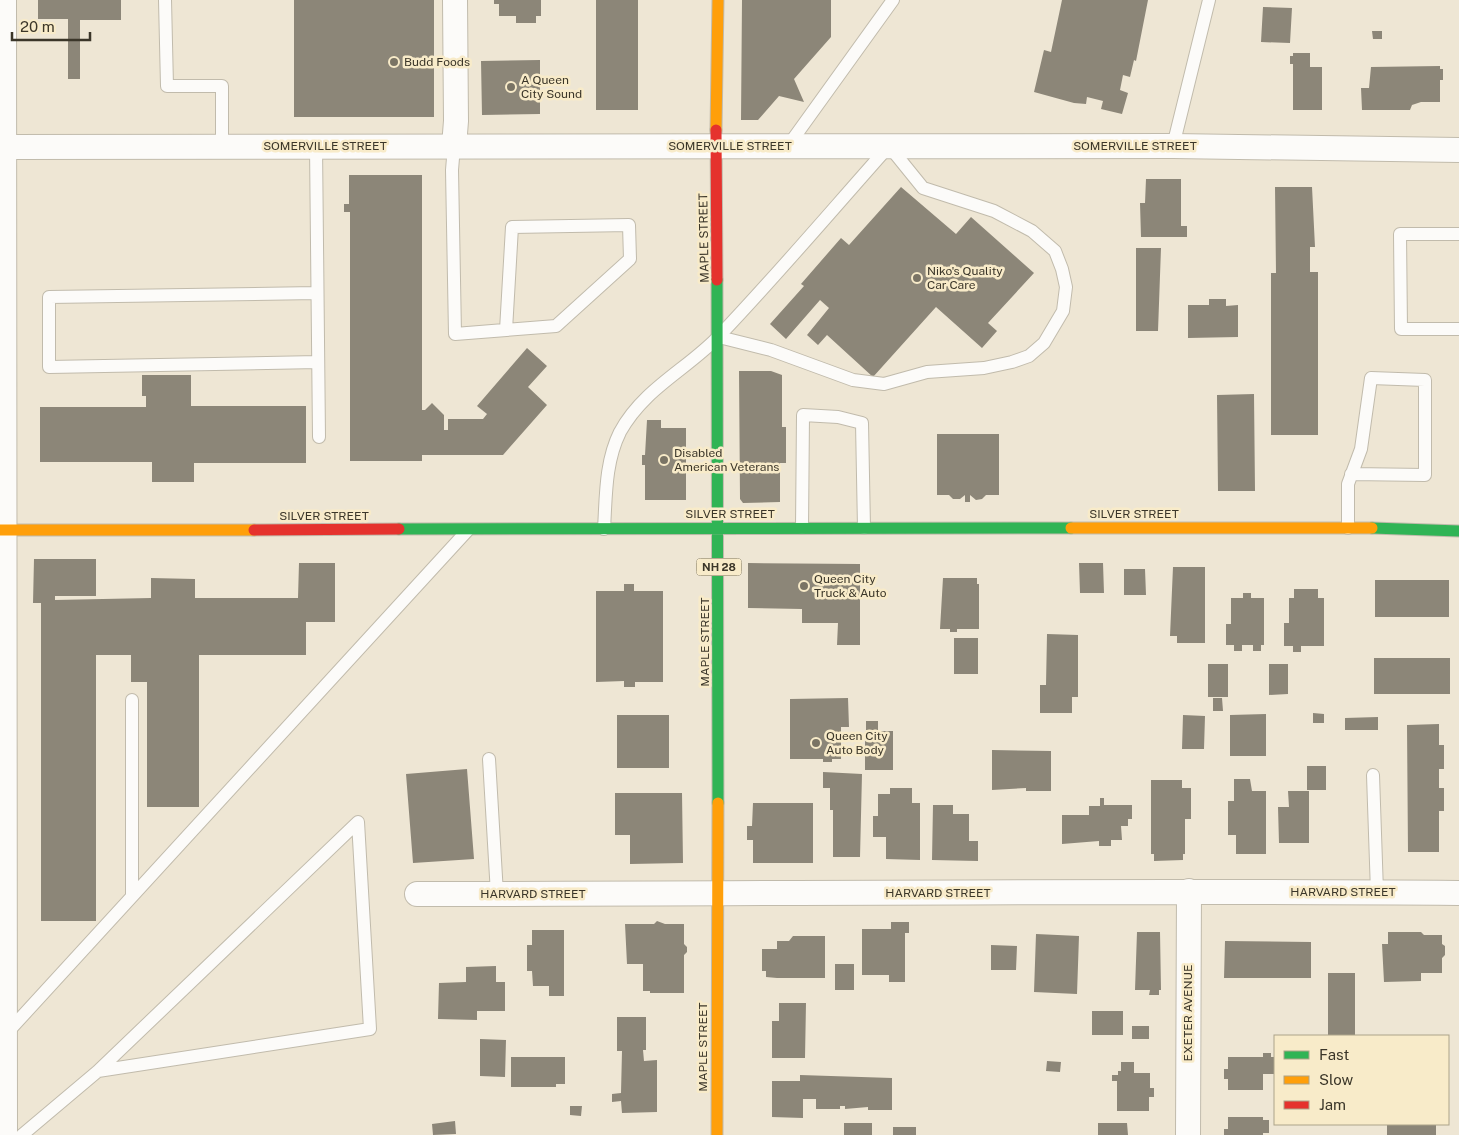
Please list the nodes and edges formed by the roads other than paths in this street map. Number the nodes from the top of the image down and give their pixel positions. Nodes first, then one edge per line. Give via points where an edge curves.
1 (4, 0) edge
2 (165, 0) edge
3 (455, 0) edge
4 (718, 0) edge
5 (893, 0) edge
6 (1208, 0) edge
7 (222, 146) junction
8 (316, 146) junction
9 (454, 146) junction
10 (788, 146) junction
11 (889, 146) junction
12 (1173, 146) junction
13 (2, 147) edge
14 (716, 147) junction
15 (1459, 150) edge
16 (1459, 234) edge
17 (318, 294) junction
18 (1459, 329) edge
19 (506, 330) junction
20 (719, 337) junction
21 (318, 362) junction
22 (319, 437) dead end
23 (1351, 474) junction
24 (719, 528) junction
25 (802, 528) junction
26 (864, 528) junction
27 (1348, 528) junction
28 (469, 529) junction
29 (604, 529) junction
30 (2, 530) edge
31 (1459, 531) edge
32 (132, 700) dead end
33 (489, 759) dead end
34 (1373, 775) dead end
35 (2, 826) edge
36 (1189, 891) junction
37 (1377, 892) junction
38 (1459, 893) edge
39 (417, 894) dead end
40 (497, 894) junction
41 (717, 894) junction
42 (132, 896) junction
43 (2, 897) edge
44 (5, 1035) junction
45 (98, 1071) junction
46 (2, 1099) edge
47 (4, 1135) edge
48 (22, 1135) edge
49 (717, 1135) edge
50 (1188, 1135) edge

1 - 13 street
2 - 7 lane via 167,86 222,86
3 - 9 street
4 - 14 street, MAPLE STREET / NH 28
5 - 10 lane
6 - 12 lane
7 - 8 street, SOMERVILLE STREET
7 - 13 street, SOMERVILLE STREET
8 - 9 street, SOMERVILLE STREET
8 - 17 lane
9 - 14 street, SOMERVILLE STREET
9 - 19 lane via 455,334
10 - 11 street, SOMERVILLE STREET
10 - 14 street, SOMERVILLE STREET
11 - 12 street, SOMERVILLE STREET
11 - 20 lane
11 - 20 lane via 923,188 994,211 1032,231 1054,251 1066,286 1063,311 1044,343 1030,356 1012,362 984,368 927,372 884,384 853,380 771,350
12 - 15 street, SOMERVILLE STREET
13 - 30 street
14 - 20 street, MAPLE STREET / NH 28
16 - 18 lane via 1400,234 1401,329
17 - 21 lane
17 - 21 lane via 49,297 49,367
19 - 19 lane via 556,326 630,259 629,225 512,227
20 - 24 street, MAPLE STREET / NH 28
20 - 29 lane via 661,383 620,433 610,461
21 - 22 lane
23 - 23 lane via 1361,449 1371,378 1425,380 1425,475
23 - 27 lane
24 - 25 street, SILVER STREET
24 - 29 street, SILVER STREET
24 - 41 street, MAPLE STREET / NH 28
25 - 26 street, SILVER STREET
25 - 26 lane via 804,415 838,417 862,423
26 - 27 street, SILVER STREET
27 - 31 street, SILVER STREET
28 - 29 street, SILVER STREET
28 - 30 street, SILVER STREET
28 - 42 lane
30 - 35 street
32 - 42 lane
33 - 40 lane
34 - 37 lane
35 - 43 street
36 - 37 street, HARVARD STREET
36 - 41 street, HARVARD STREET
36 - 50 street, EXETER AVENUE
37 - 38 street, HARVARD STREET
39 - 40 street, HARVARD STREET
40 - 41 street, HARVARD STREET
41 - 49 street, MAPLE STREET / NH 28
42 - 44 lane
43 - 44 street
44 - 46 street
45 - 45 lane via 194,980 358,822 370,1029
45 - 48 lane
46 - 47 street

